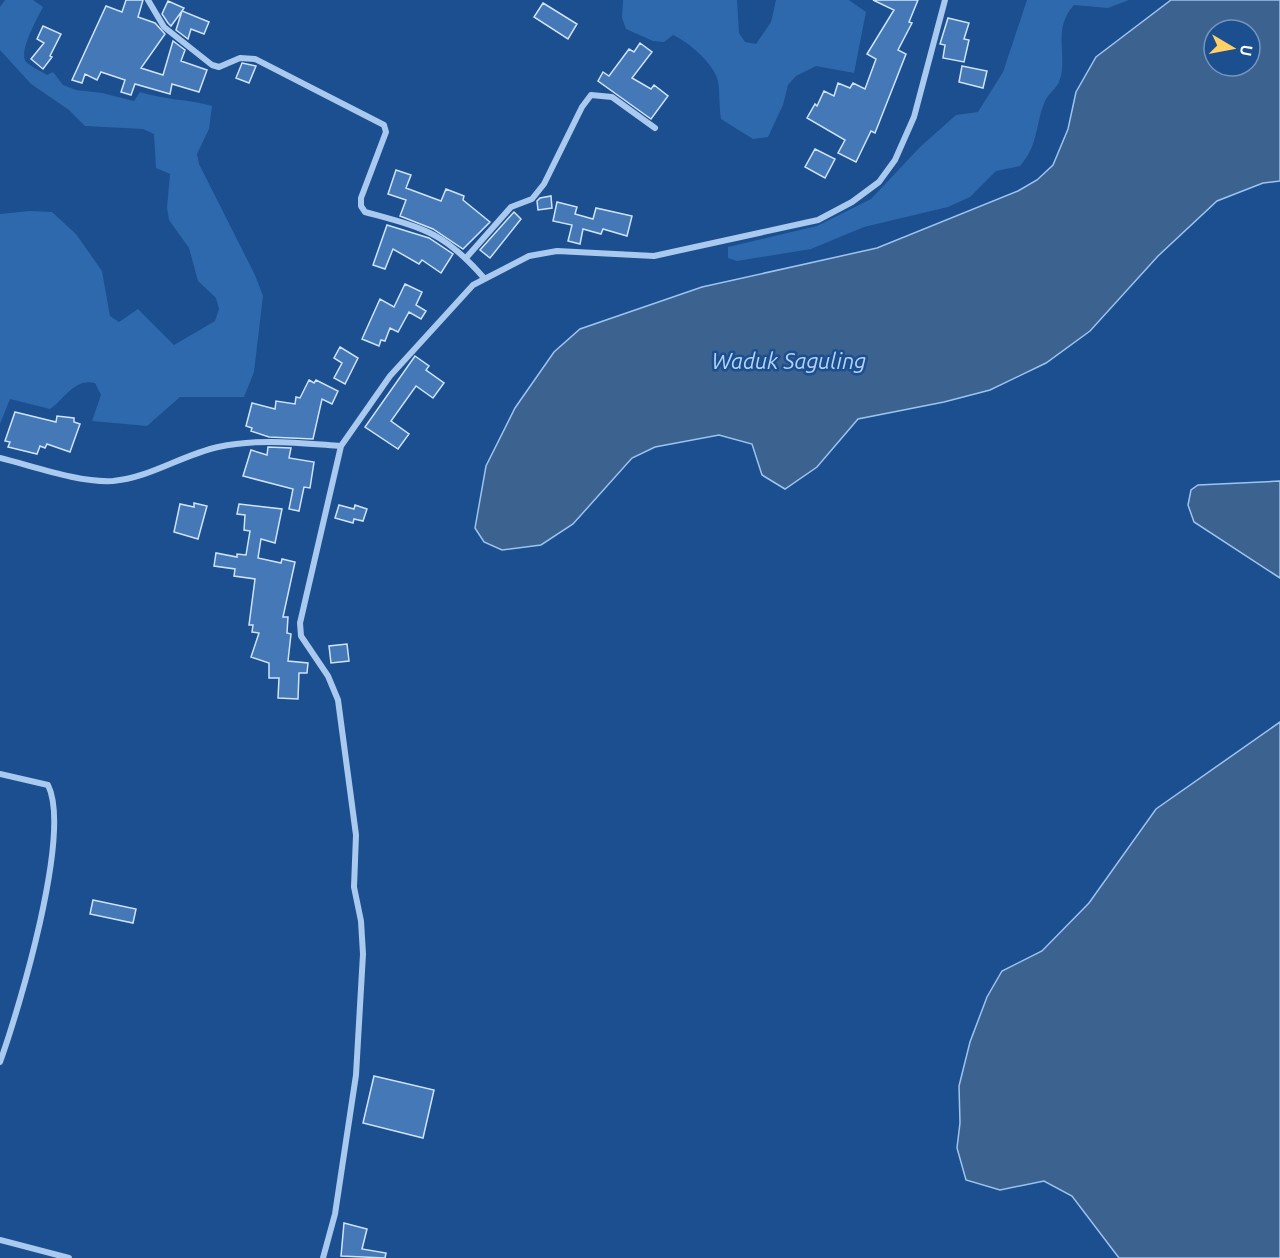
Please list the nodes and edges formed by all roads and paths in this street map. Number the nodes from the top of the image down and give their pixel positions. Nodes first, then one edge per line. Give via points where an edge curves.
1 (148, 0) edge
2 (945, 0) edge
3 (655, 128) dead end
4 (466, 258) junction
5 (484, 278) junction
6 (341, 446) junction
7 (0, 458) edge
8 (0, 774) edge
9 (0, 1062) edge
10 (0, 1240) edge
11 (69, 1258) edge
12 (323, 1258) edge

1 - 4 street via 164,27 212,65 219,67 240,58 255,59 384,125 386,132 361,198 365,213 422,228 444,239
2 - 5 street via 905,139 879,182 852,202 818,220 654,256 557,251 529,256
3 - 4 street via 612,97 591,95 544,184 532,199 511,207
4 - 5 street
5 - 6 street via 473,285 390,376
6 - 7 street via 270,441 216,447 133,478 110,481
6 - 12 street via 300,623 301,636 328,675 338,700 356,835 354,888 363,954 356,1074 335,1214
8 - 9 street via 48,785 54,823 24,991
10 - 11 street

